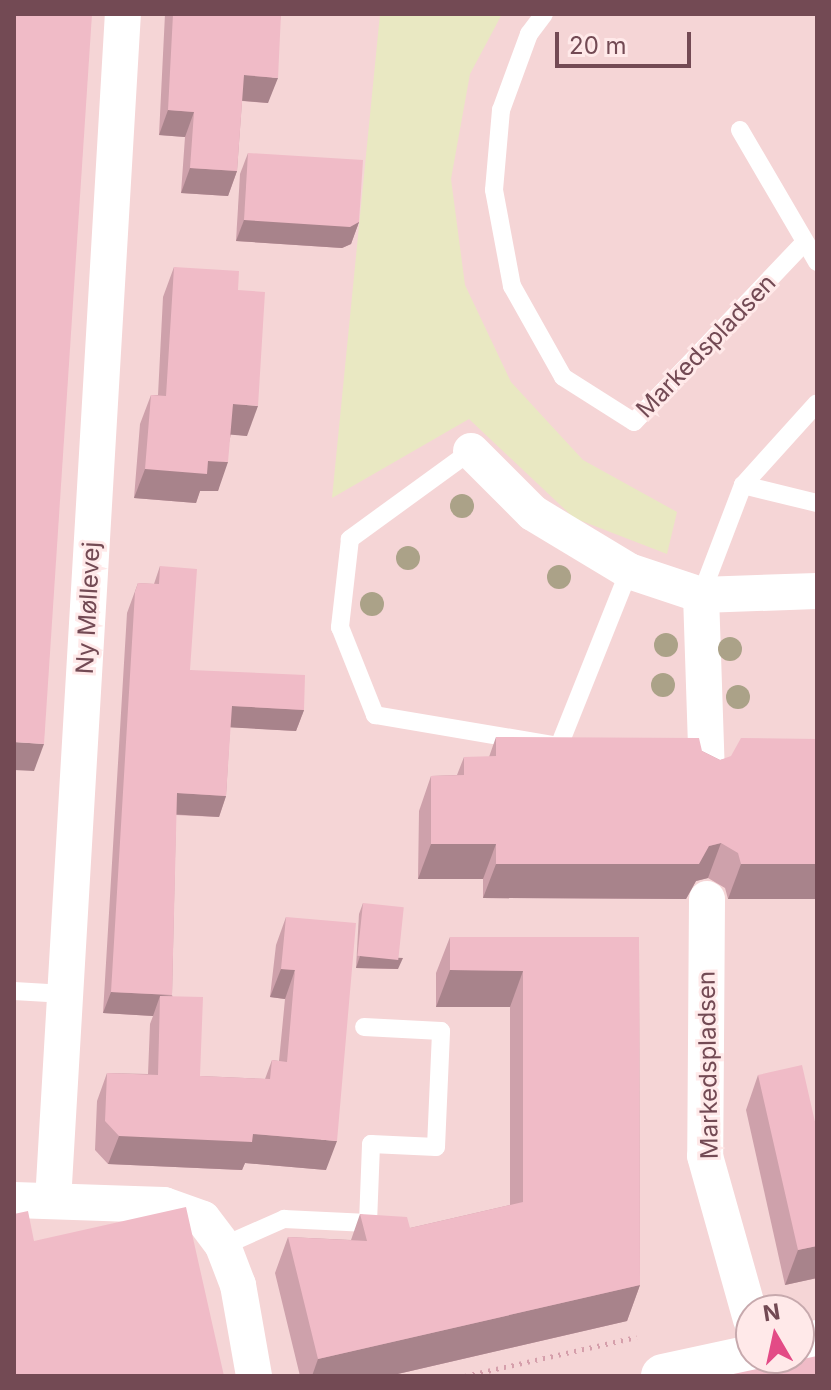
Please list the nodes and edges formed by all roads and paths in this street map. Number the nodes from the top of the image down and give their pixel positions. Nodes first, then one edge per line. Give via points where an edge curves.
1 (123, 14) edge
2 (544, 14) edge
3 (740, 130) dead end
4 (805, 242) junction
5 (817, 262) edge
6 (817, 403) edge
7 (471, 451) joint
8 (743, 485) junction
9 (817, 503) edge
10 (629, 571) junction
11 (817, 591) edge
12 (701, 595) junction
13 (707, 774) edge
14 (707, 899) dead end
15 (14, 991) edge
16 (65, 994) junction
17 (364, 1027) dead end
18 (14, 1200) edge
19 (53, 1201) junction
20 (223, 1246) junction
21 (744, 1294) edge
22 (646, 1335) dead end
23 (735, 1360) edge
24 (254, 1376) edge
25 (465, 1376) edge
26 (663, 1376) edge

1 - 16 street, Ny Møllevej
2 - 4 lane, Markedspladsen via 529,34 501,110 494,190 512,286 563,377 634,422
3 - 4 lane
4 - 5 lane
6 - 8 lane
7 - 10 street via 533,513
7 - 10 lane via 350,539 340,627 375,715 559,746
8 - 9 lane
8 - 12 lane
10 - 12 street
11 - 12 street
12 - 13 street
14 - 21 street, Markedspladsen via 705,1156
15 - 16 lane
16 - 19 street, Ny Møllevej
17 - 20 lane via 441,1031 436,1147 371,1144 368,1223 284,1219
18 - 19 street
19 - 20 street via 164,1205 203,1219
20 - 24 street via 238,1285
22 - 25 path
23 - 26 street

